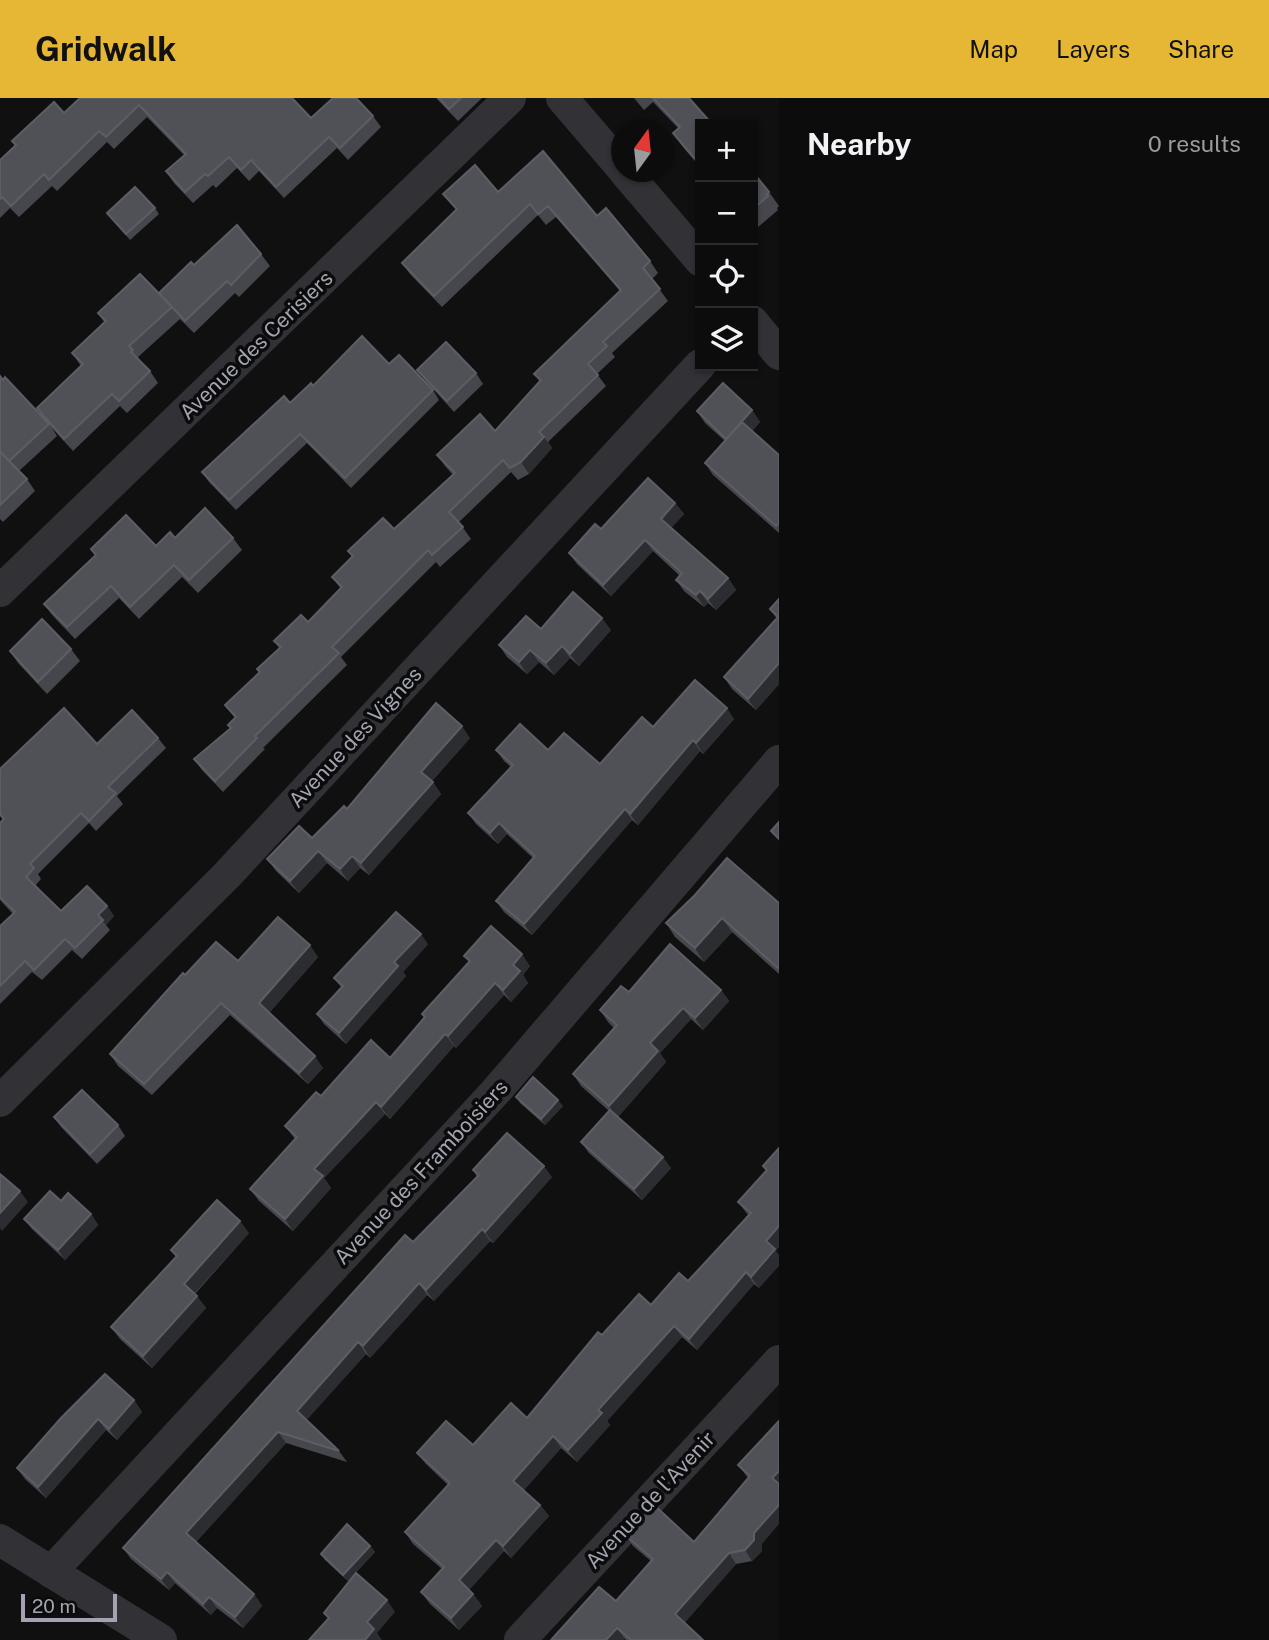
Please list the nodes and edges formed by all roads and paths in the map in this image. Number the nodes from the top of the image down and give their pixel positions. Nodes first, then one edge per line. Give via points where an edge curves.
1 (510, 98) edge
2 (562, 98) edge
3 (611, 156) edge
4 (633, 182) edge
5 (695, 254) edge
6 (758, 328) edge
7 (779, 354) edge
8 (695, 370) edge
9 (0, 591) edge
10 (779, 761) edge
11 (0, 1101) edge
12 (779, 1361) edge
13 (0, 1540) edge
14 (51, 1572) junction
15 (162, 1640) edge
16 (520, 1640) edge

1 - 9 street, Avenue des Cerisiers
2 - 3 street
4 - 5 street
6 - 7 street
8 - 11 street, Avenue des Vignes via 242,859
10 - 14 street, Avenue des Framboisiers via 497,1090
12 - 16 street, Avenue de l'Avenir
13 - 14 street
14 - 15 street

